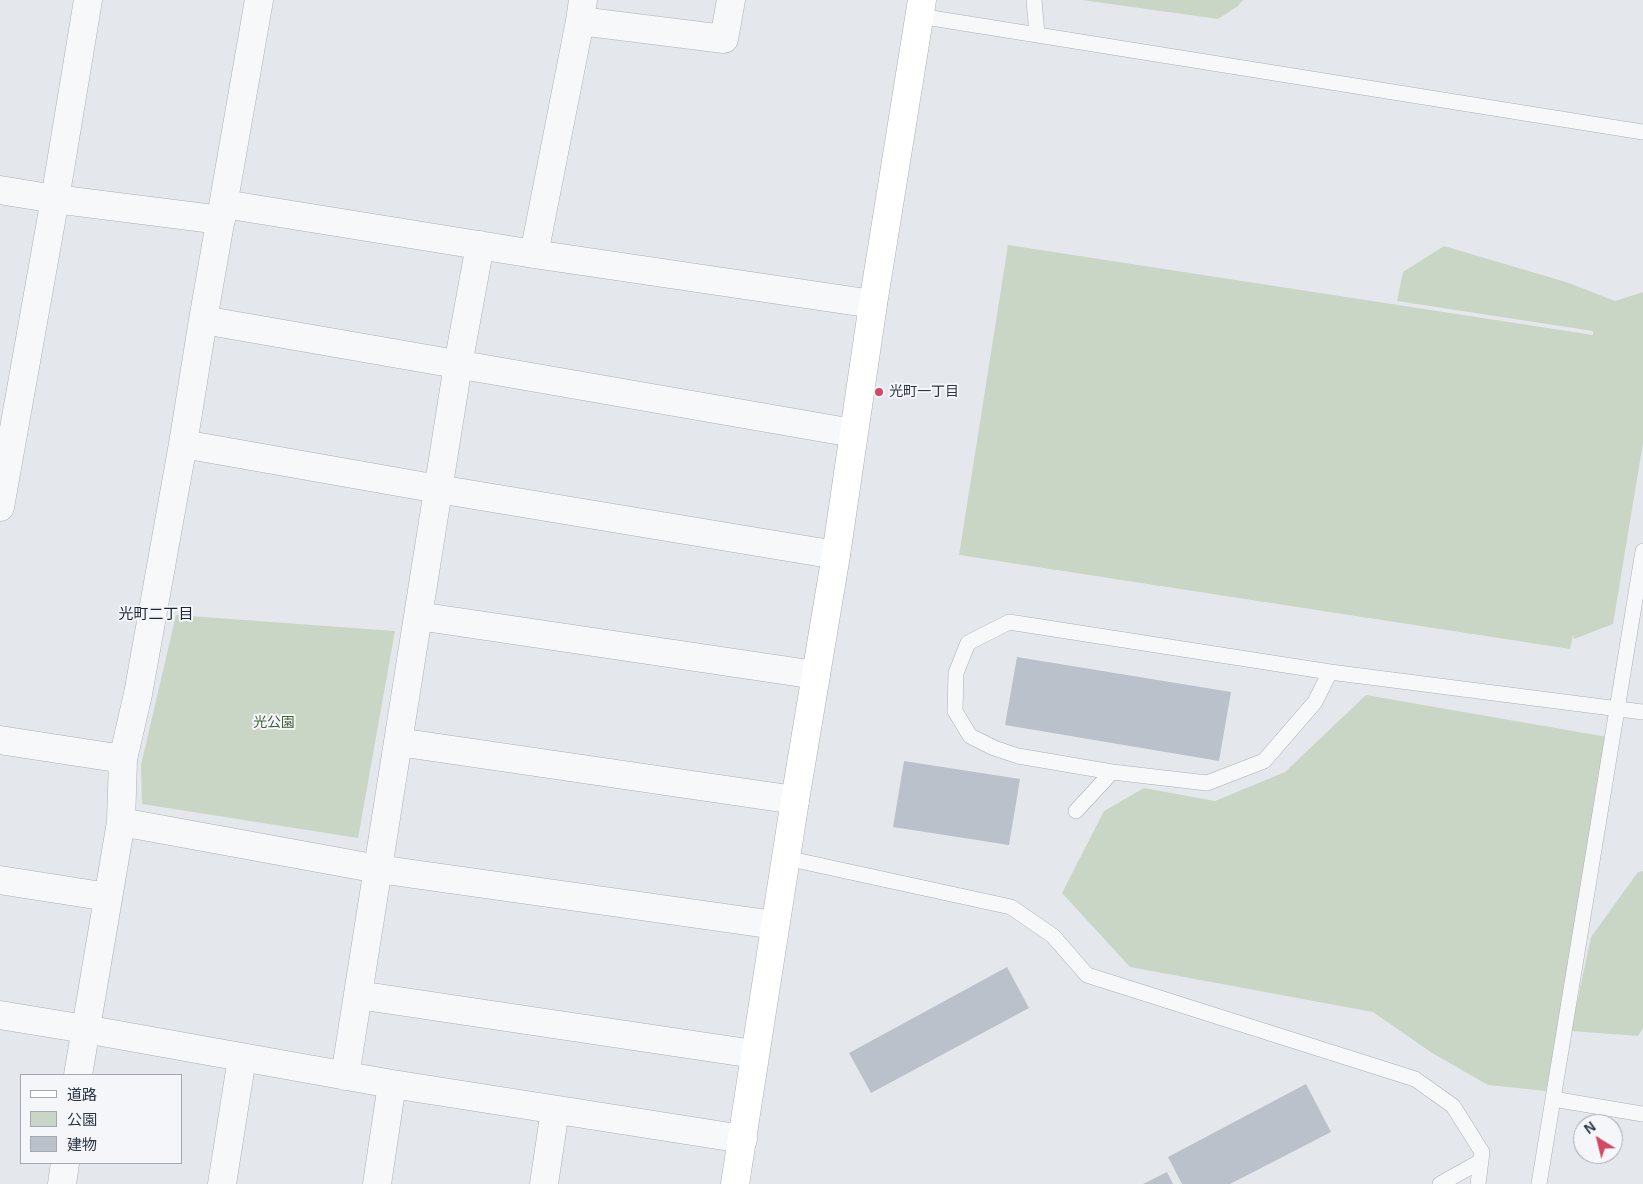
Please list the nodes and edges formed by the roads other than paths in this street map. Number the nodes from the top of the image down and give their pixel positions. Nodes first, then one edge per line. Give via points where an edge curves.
1 (88, 0) edge
2 (258, 0) edge
3 (731, 0) edge
4 (1034, 0) edge
5 (921, 8) edge
6 (581, 10) edge
7 (1037, 34) junction
8 (1643, 132) edge
9 (0, 190) edge
10 (55, 199) junction
11 (222, 212) junction
12 (480, 246) junction
13 (534, 254) junction
14 (873, 304) junction
15 (203, 320) junction
16 (458, 365) junction
17 (853, 433) junction
18 (183, 444) junction
19 (438, 489) junction
20 (0, 507) edge
21 (1643, 551) edge
22 (836, 555) junction
23 (418, 616) junction
24 (1330, 672) junction
25 (816, 675) junction
26 (1617, 708) junction
27 (1643, 712) edge
28 (0, 740) edge
29 (398, 742) junction
30 (123, 760) junction
31 (1112, 772) junction
32 (794, 800) junction
33 (1076, 811) dead end
34 (121, 822) junction
35 (786, 858) junction
36 (378, 869) junction
37 (0, 880) edge
38 (108, 897) junction
39 (775, 925) junction
40 (358, 995) junction
41 (0, 1016) edge
42 (85, 1029) junction
43 (754, 1054) junction
44 (242, 1058) junction
45 (78, 1074) edge
46 (345, 1076) junction
47 (392, 1084) junction
48 (1553, 1099) junction
49 (555, 1110) junction
50 (1643, 1114) edge
51 (743, 1138) junction
52 (1481, 1161) junction
53 (65, 1164) edge
54 (62, 1184) edge
55 (222, 1184) edge
56 (377, 1184) edge
57 (544, 1184) edge
58 (735, 1184) edge
59 (1440, 1184) edge
60 (1478, 1184) edge
61 (1539, 1184) edge

1 - 10 street
2 - 11 street
3 - 6 street via 724,39
4 - 7 lane
5 - 7 lane
5 - 14 street
6 - 13 street
7 - 8 lane
9 - 10 street
10 - 11 street
10 - 20 street
11 - 12 street
11 - 15 street
12 - 13 street
12 - 16 street
13 - 14 street
14 - 17 street
15 - 16 street
15 - 18 street
16 - 17 street
16 - 19 street
17 - 22 street
18 - 19 street
18 - 30 street
19 - 22 street
19 - 23 street
21 - 26 lane
22 - 25 street
23 - 25 street
23 - 29 street
24 - 26 lane
24 - 31 lane via 1315,702 1264,760 1207,783
24 - 31 lane via 1009,622 968,644 956,673 955,711 970,736 1018,756
25 - 32 street
26 - 27 lane
26 - 48 lane
28 - 30 street
29 - 32 street
29 - 36 street
30 - 34 street
31 - 33 lane
32 - 35 street
34 - 36 street
34 - 38 street
35 - 39 street
35 - 52 lane via 1011,907 1053,936 1087,976 1415,1079 1453,1106 1482,1152
36 - 39 street
36 - 40 street
37 - 38 street
38 - 42 street
39 - 43 street
40 - 43 street
40 - 46 street
41 - 42 street
42 - 44 street
42 - 45 street
43 - 51 street
44 - 46 street
44 - 55 street
46 - 47 street
47 - 49 street
47 - 56 street
48 - 50 lane
48 - 61 lane
49 - 51 street
49 - 57 street
51 - 58 street
52 - 59 lane
52 - 60 lane
53 - 54 street

